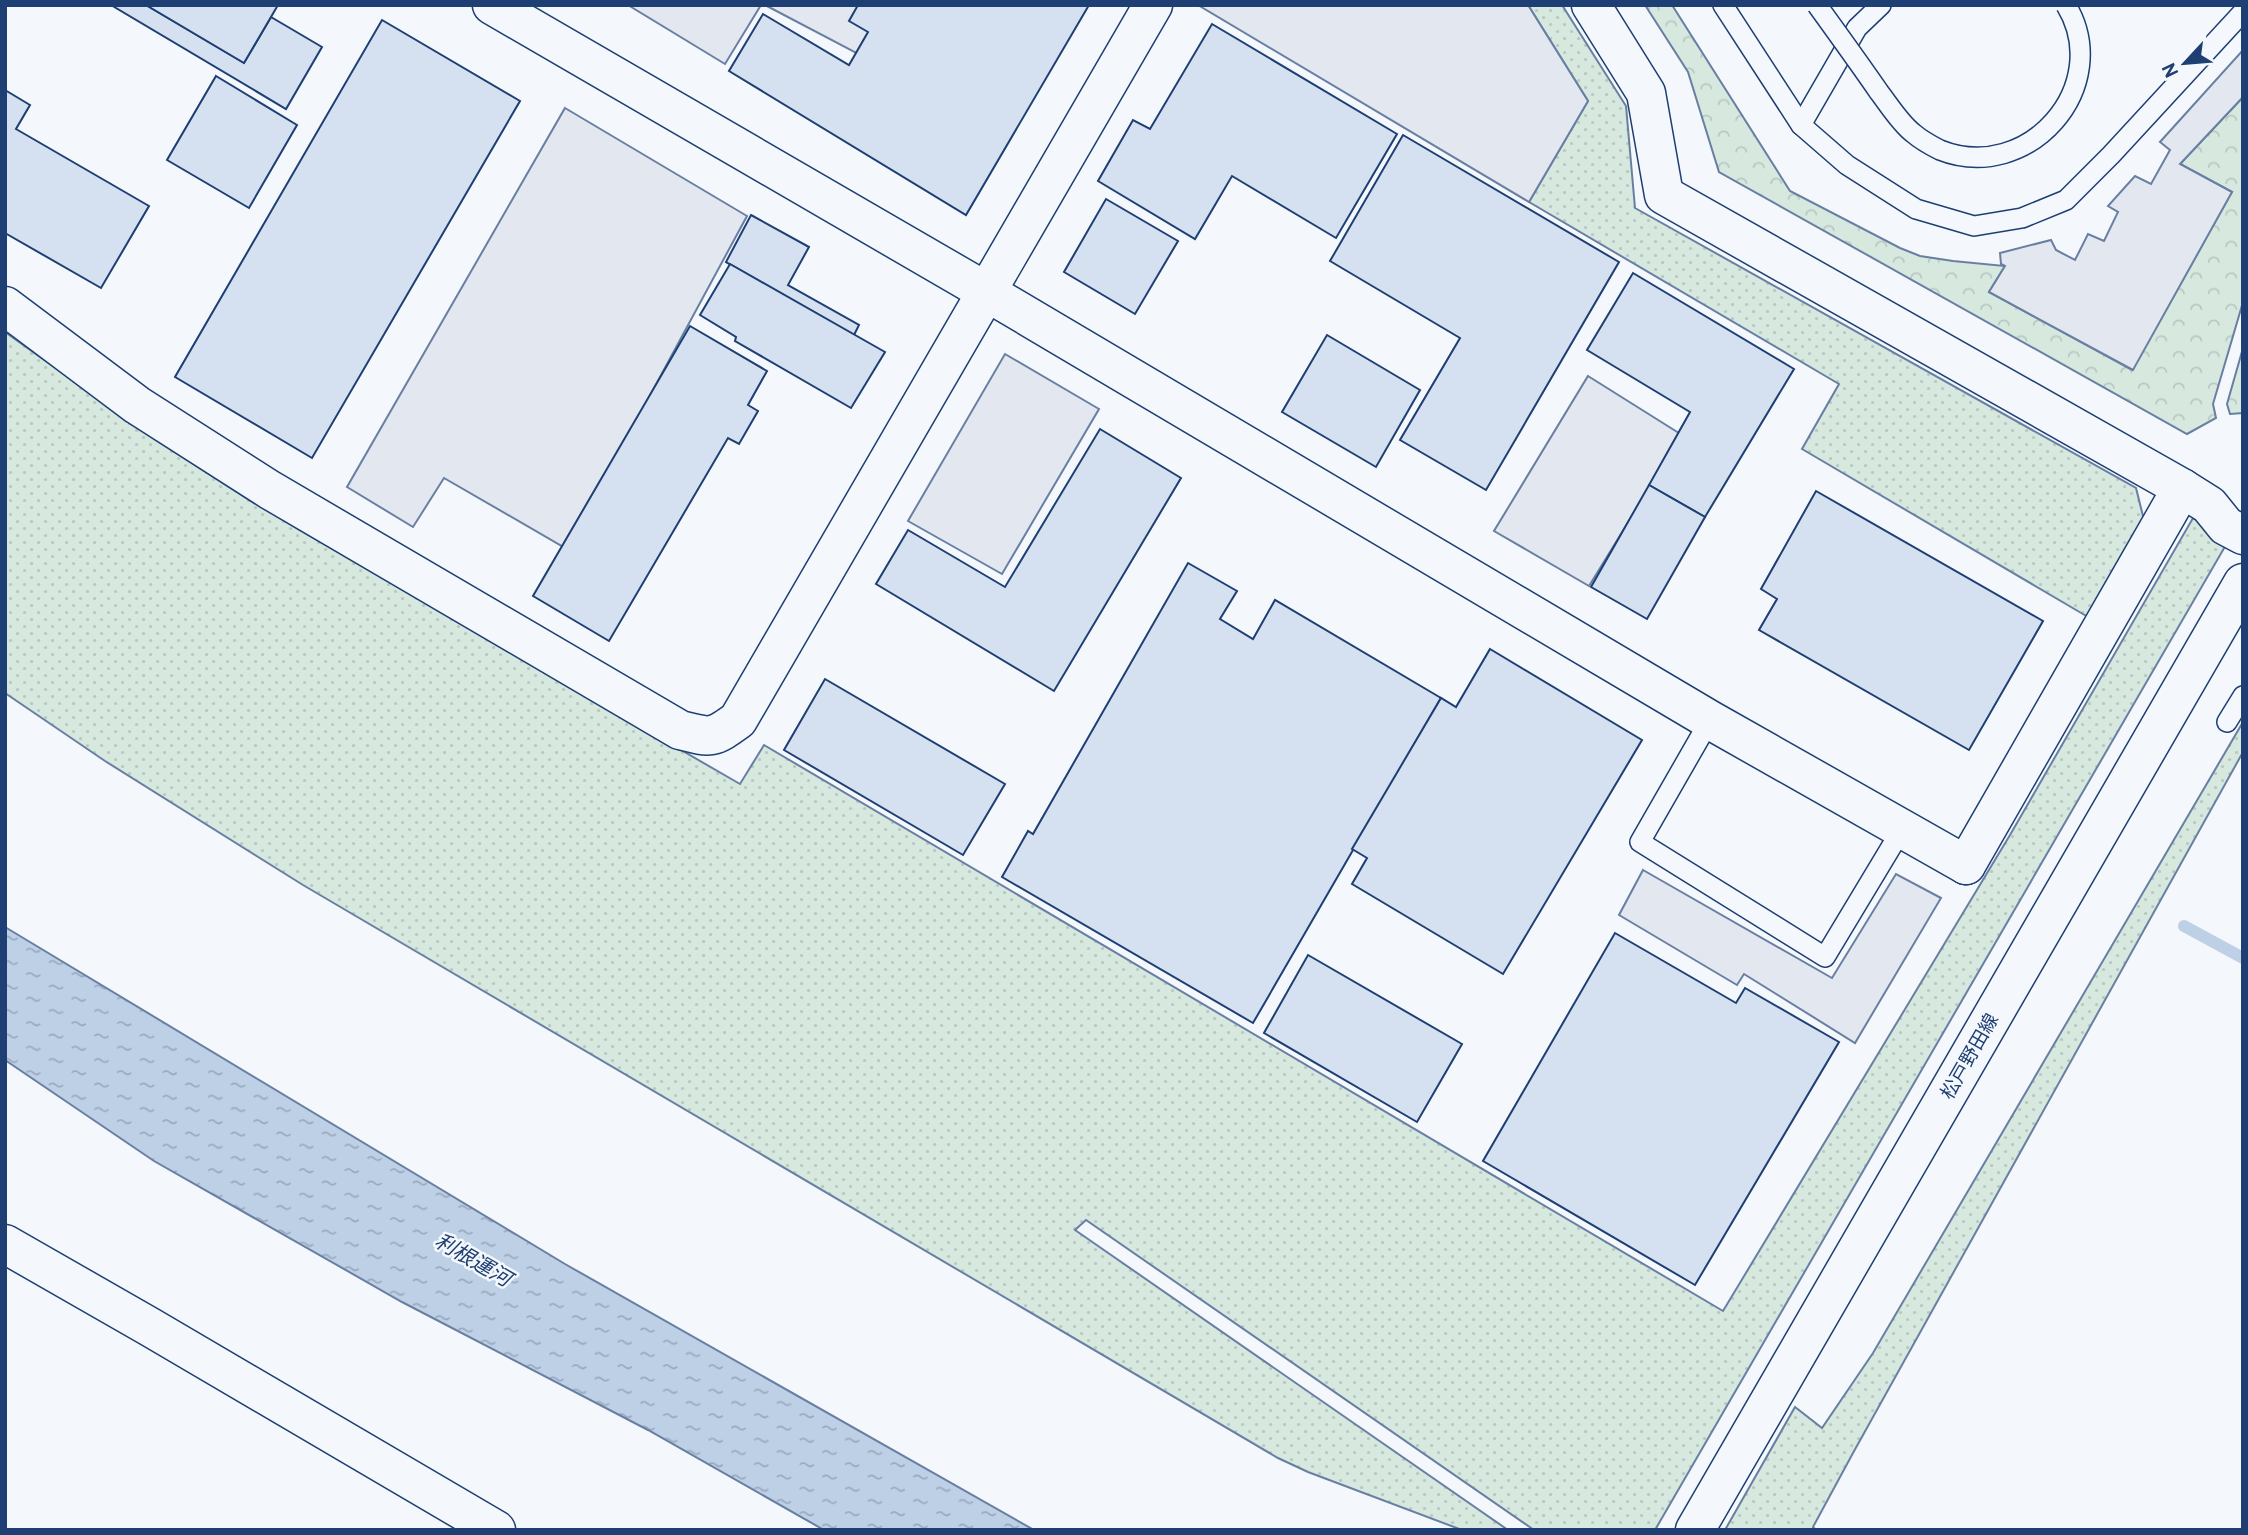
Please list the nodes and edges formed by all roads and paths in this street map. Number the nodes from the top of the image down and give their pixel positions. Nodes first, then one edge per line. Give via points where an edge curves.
1 (492, 5) edge
2 (1153, 5) edge
3 (1591, 5) edge
4 (1724, 5) edge
5 (1817, 5) edge
6 (1881, 5) edge
7 (2066, 5) edge
8 (2243, 12) edge
9 (1801, 125) junction
10 (985, 291) junction
11 (5, 306) edge
12 (2182, 488) junction
13 (2243, 536) edge
14 (2243, 583) edge
15 (2243, 696) edge
16 (1710, 720) junction
17 (2227, 722) dead end
18 (1902, 829) junction
19 (5, 1244) edge
20 (496, 1530) edge
21 (1695, 1530) edge

1 - 10 street
2 - 10 street
3 - 12 street via 1646,93 1664,195
4 - 9 lane
5 - 7 lane, bridge via 1911,132 1940,150 1973,157 2006,154 2036,139 2061,116 2076,86 2080,52 2074,18
6 - 9 lane via 1857,28
8 - 9 lane via 2066,200 2022,218 1974,226 1916,209 1847,165
10 - 11 street via 738,720 707,737 680,730 270,490 137,405
10 - 16 street
12 - 13 street
12 - 18 street via 1966,864
14 - 21 street, 松戸野田線
15 - 17 lane
16 - 18 street
16 - 18 lane via 1640,842 1825,957
19 - 20 street

